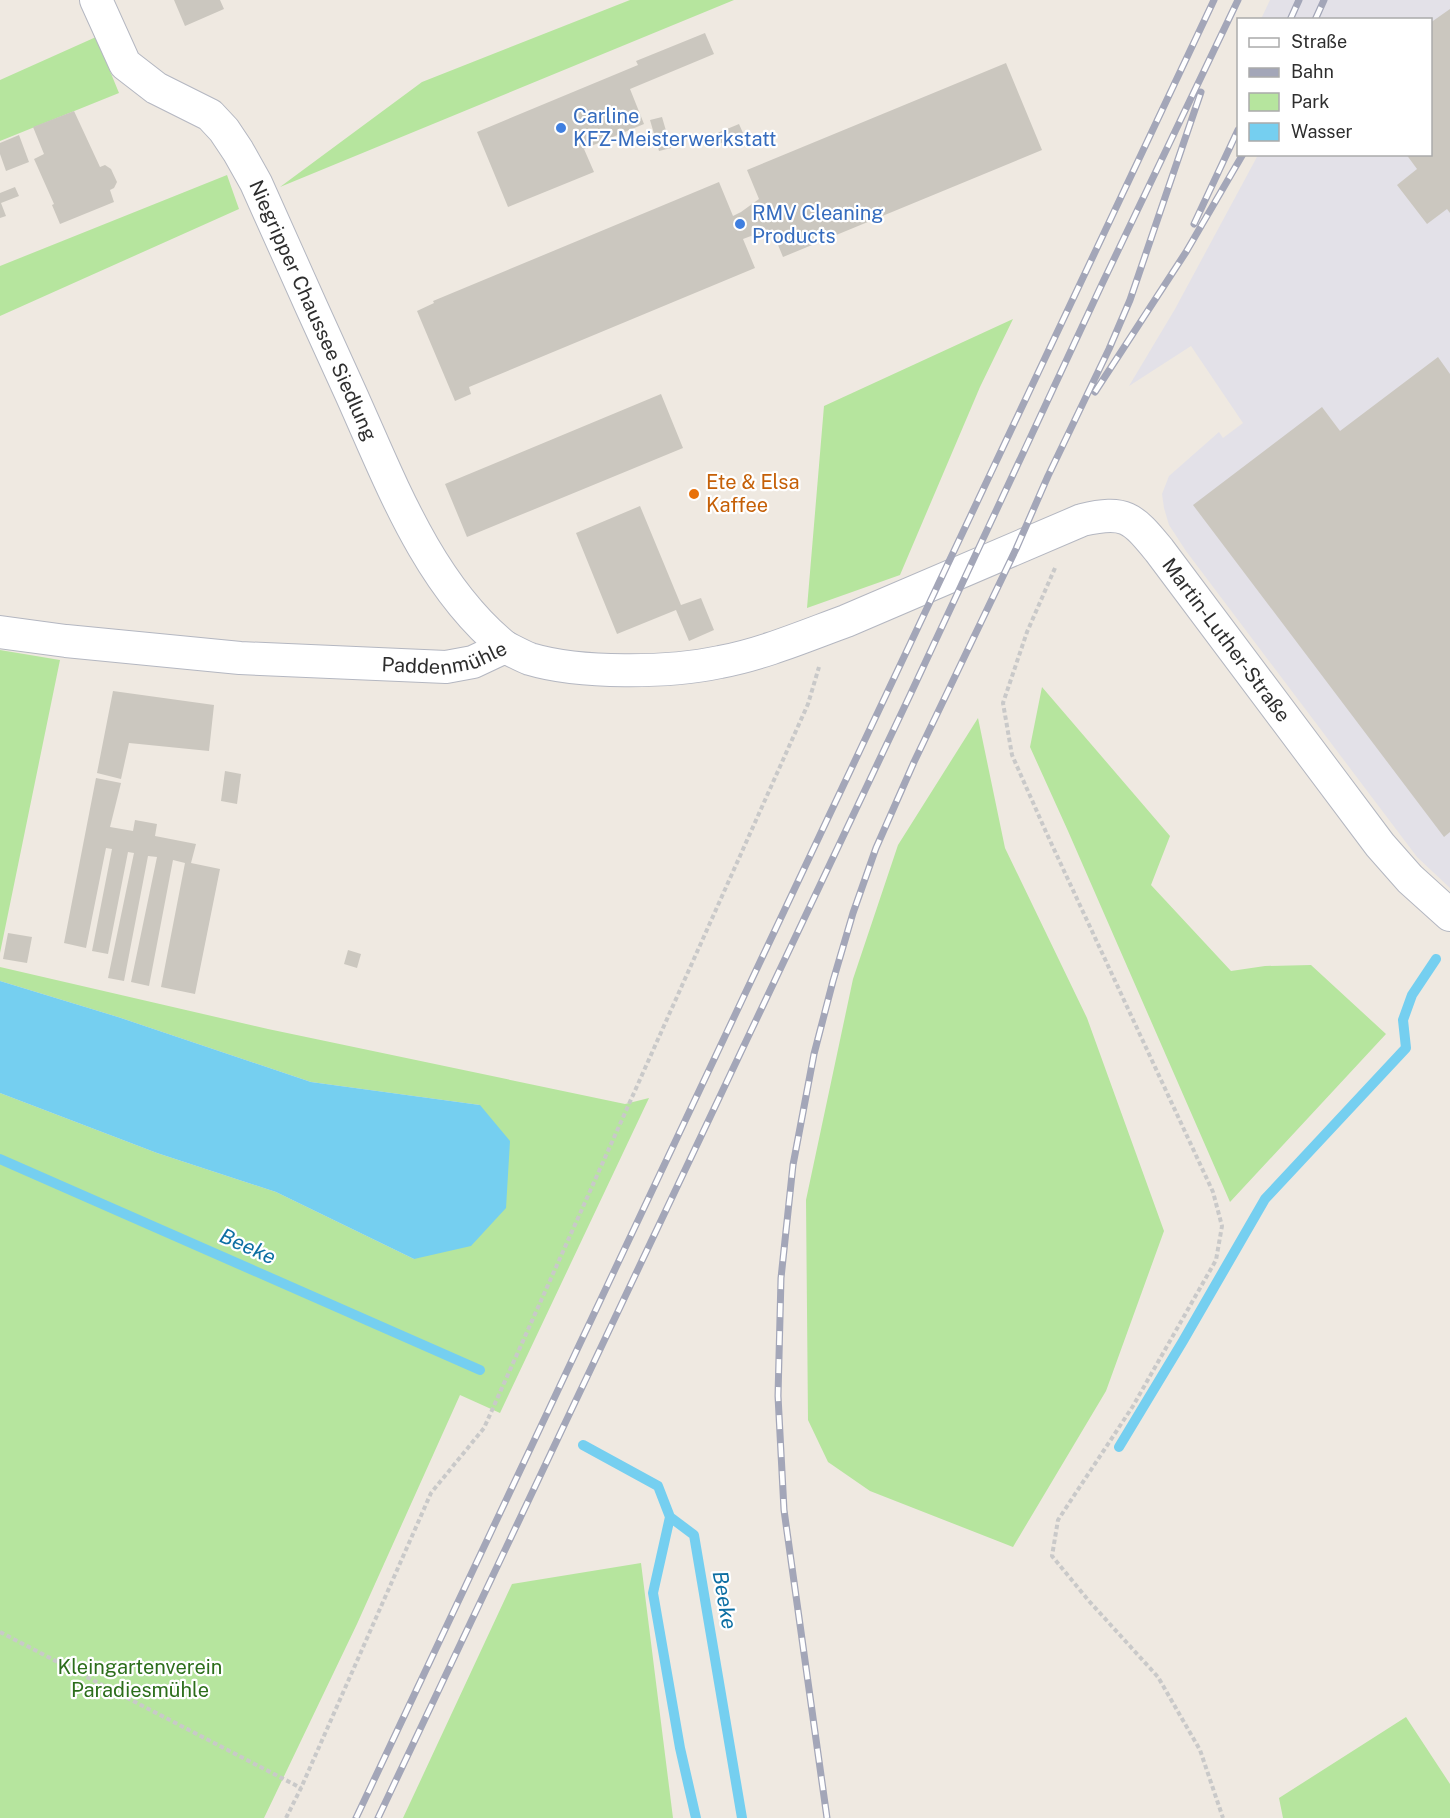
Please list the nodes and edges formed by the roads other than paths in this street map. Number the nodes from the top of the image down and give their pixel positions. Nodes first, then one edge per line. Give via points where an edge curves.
1 (96, 0) edge
2 (940, 580) joint
3 (0, 632) edge
4 (505, 647) junction
5 (1450, 915) edge

1 - 4 street, Niegripper Chaussee Siedlung via 125,64 156,88 210,115 238,151 419,539 473,617
2 - 4 street, Paddenmühle via 820,631 719,663 600,669 550,664
2 - 5 street, Martin-Luther-Straße via 1076,522 1121,515 1142,529 1171,565 1380,844 1410,879
3 - 4 street, Paddenmühle via 240,658 446,667 473,662

